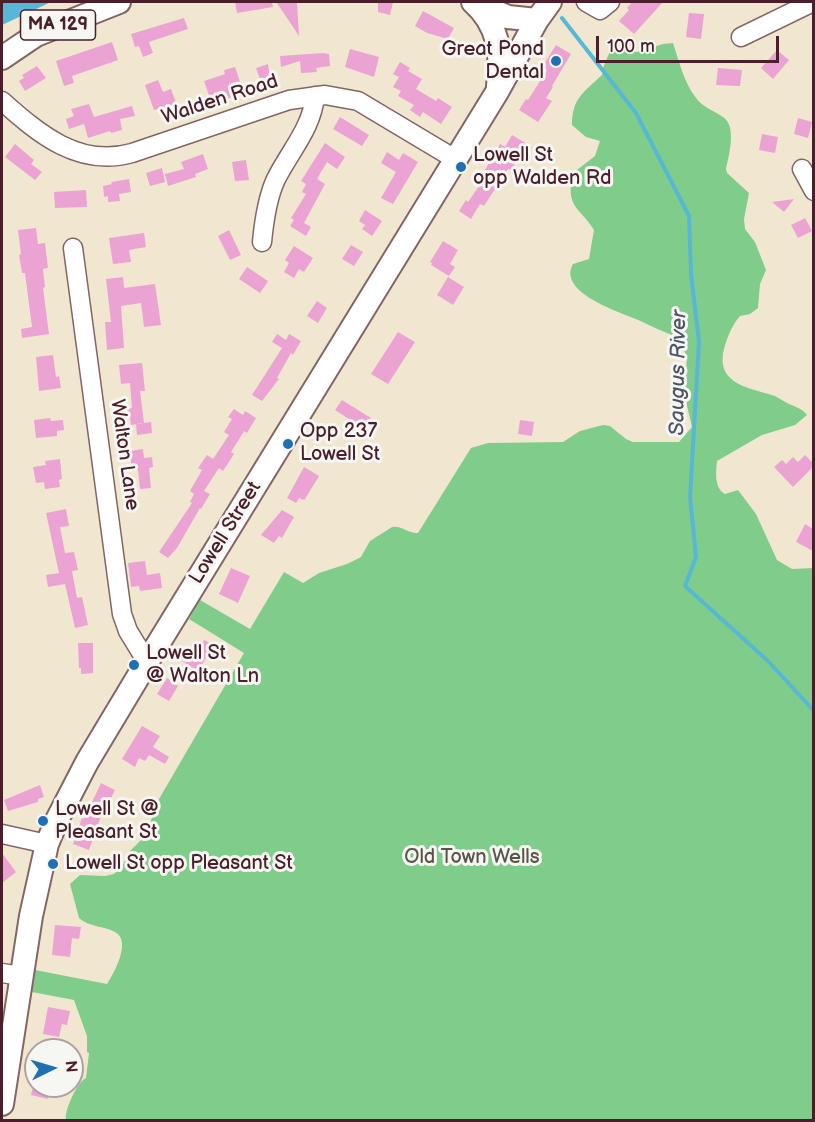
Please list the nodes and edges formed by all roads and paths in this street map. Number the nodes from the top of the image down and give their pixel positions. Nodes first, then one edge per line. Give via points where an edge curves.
1 (118, 2) edge
2 (472, 2) edge
3 (511, 2) edge
4 (550, 2) edge
5 (586, 2) edge
6 (610, 2) edge
7 (813, 2) edge
8 (537, 20) junction
9 (741, 37) dead end
10 (2, 58) edge
11 (497, 92) junction
12 (315, 96) junction
13 (2, 101) edge
14 (455, 159) junction
15 (802, 169) dead end
16 (813, 191) edge
17 (262, 242) dead end
18 (73, 248) dead end
19 (147, 662) junction
20 (2, 834) edge
21 (47, 844) junction
22 (11, 975) edge
23 (2, 1104) edge

1 - 10 main road, MA 129 via 36,35
2 - 8 main road via 508,17
2 - 11 main road via 486,16 497,37
3 - 8 main road
4 - 8 main road, Lowell Street
5 - 6 street via 600,10
7 - 9 street
8 - 11 main road, Lowell Street
11 - 14 main road, Lowell Street
12 - 13 street, Walden Road via 289,100 108,158 60,146
12 - 14 street, Walden Road via 342,97 366,104
12 - 17 street via 310,121 272,188
14 - 19 main road, Lowell Street
15 - 16 street
18 - 19 street, Walton Lane via 122,614
19 - 21 main road, Lowell Street via 87,762
20 - 21 street
21 - 22 main road, Lowell Street via 31,916
22 - 23 main road, Lowell Street

